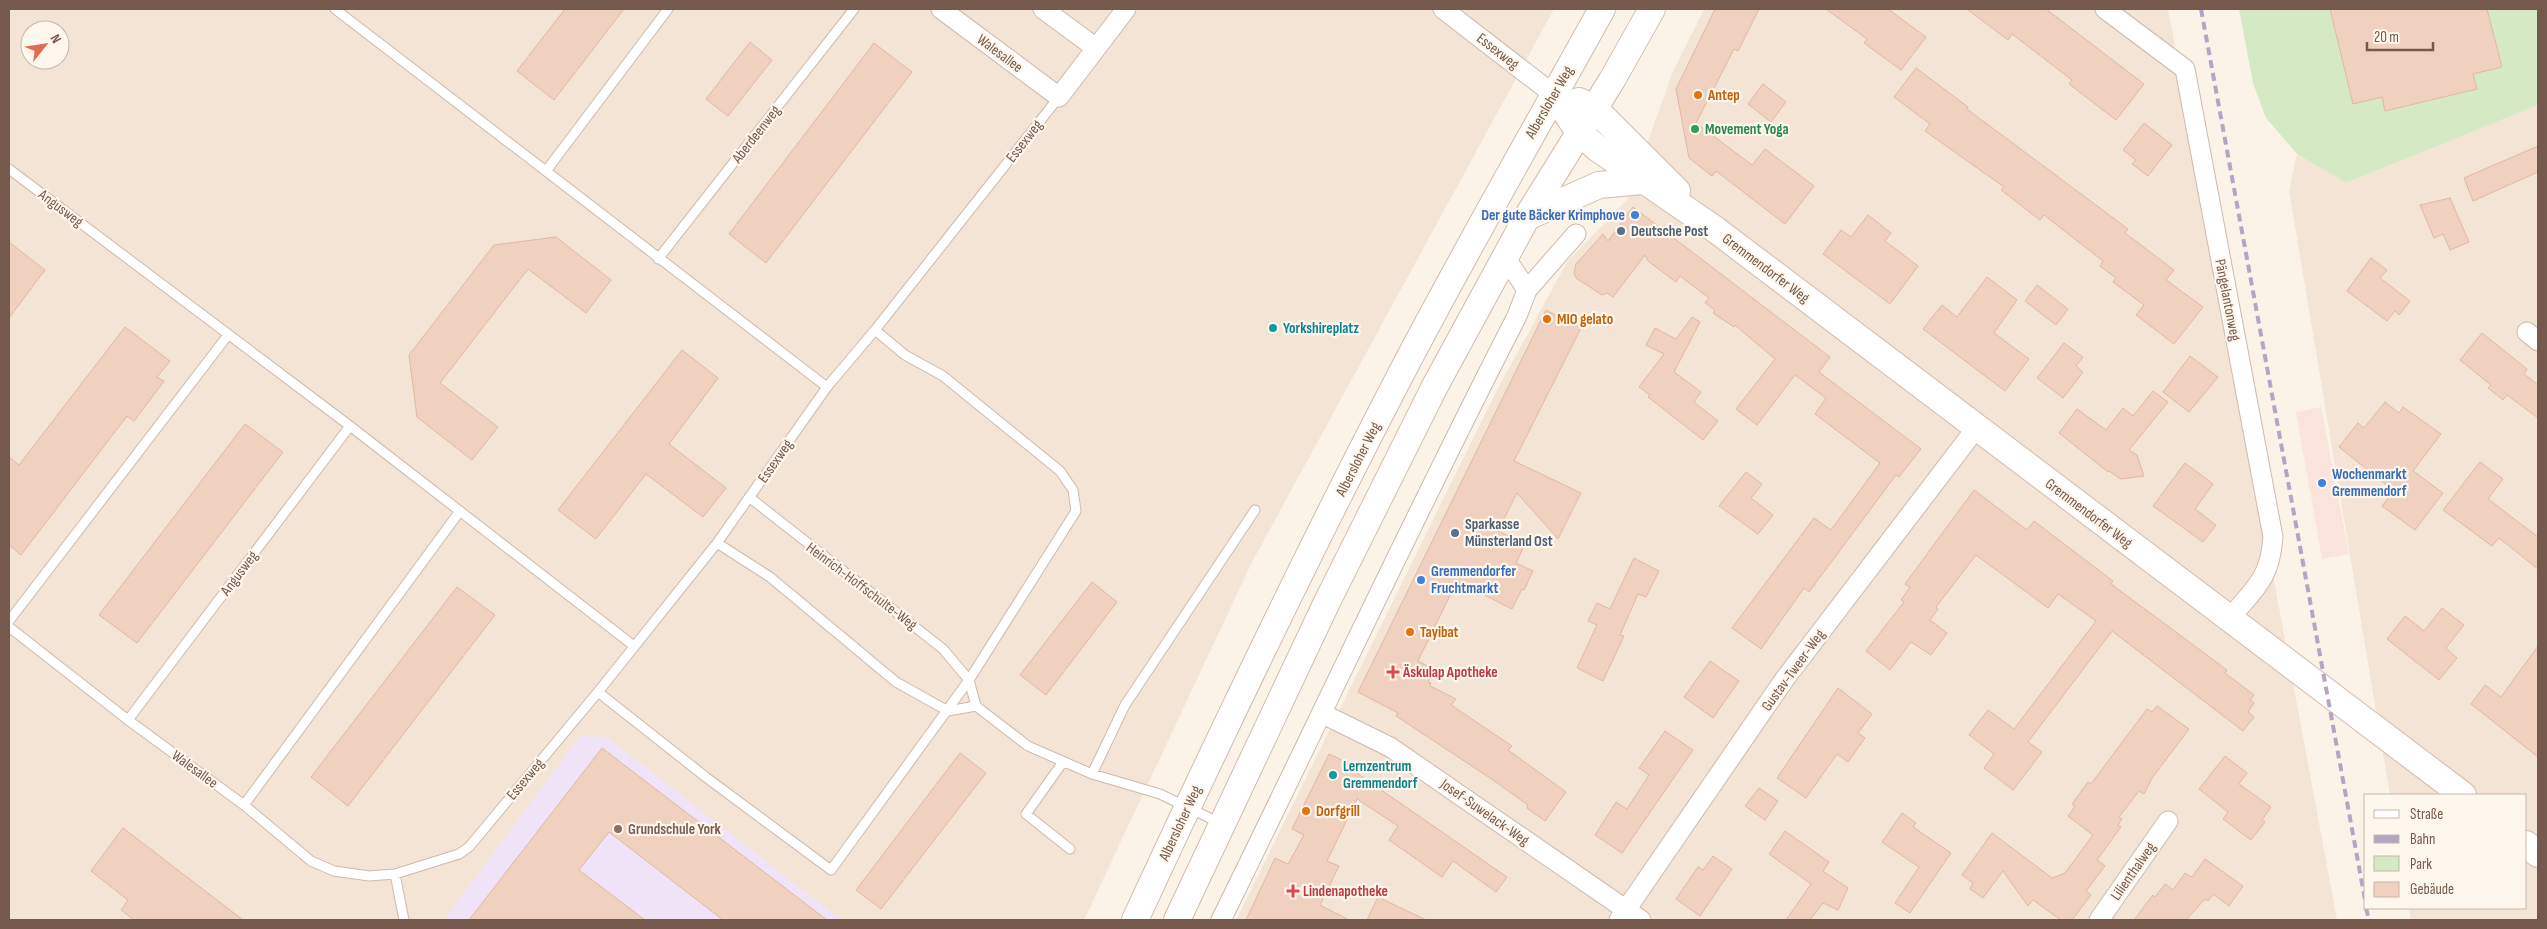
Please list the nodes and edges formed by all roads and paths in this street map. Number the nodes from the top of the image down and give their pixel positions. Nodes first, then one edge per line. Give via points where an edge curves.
1 (335, 9) edge
2 (668, 9) edge
3 (854, 9) edge
4 (941, 9) edge
5 (1043, 9) edge
6 (1126, 9) edge
7 (1443, 9) edge
8 (1602, 9) edge
9 (1652, 9) edge
10 (2105, 9) edge
11 (1096, 48) junction
12 (1553, 94) junction
13 (1059, 97) junction
14 (1594, 108) junction
15 (1579, 132) junction
16 (546, 171) junction
17 (10, 173) edge
18 (1642, 181) junction
19 (1527, 217) junction
20 (1716, 230) junction
21 (1576, 234) dead end
22 (1505, 257) junction
23 (658, 259) junction
24 (1527, 290) junction
25 (875, 330) junction
26 (228, 335) junction
27 (827, 387) junction
28 (350, 426) junction
29 (1977, 427) junction
30 (749, 497) junction
31 (1255, 510) dead end
32 (460, 511) junction
33 (717, 544) junction
34 (2230, 618) junction
35 (9, 620) edge
36 (9, 627) edge
37 (634, 646) junction
38 (969, 680) junction
39 (598, 692) junction
40 (976, 706) junction
41 (948, 711) junction
42 (1322, 714) junction
43 (128, 720) junction
44 (1063, 762) junction
45 (1092, 774) junction
46 (2462, 794) edge
47 (244, 805) junction
48 (1187, 807) junction
49 (2168, 821) dead end
50 (1222, 824) junction
51 (2527, 845) edge
52 (1070, 849) dead end
53 (2538, 854) edge
54 (395, 874) junction
55 (1628, 917) edge
56 (404, 920) edge
57 (1135, 920) edge
58 (1176, 920) edge
59 (1221, 920) edge
60 (2099, 920) edge

1 - 16 lane
2 - 16 lane
3 - 23 lane, Aberdeenweg
4 - 13 street, Walesallee
5 - 11 street
6 - 11 street, Essexweg
7 - 12 street, Essexweg
8 - 12 main road, Albersloher Weg
9 - 14 main road
10 - 34 street, Pängelantonweg via 2185,69 2273,537 2271,560 2263,579
11 - 13 street, Essexweg
12 - 14 main road, Gremmendorfer Weg
12 - 15 main road, Gremmendorfer Weg
12 - 48 main road, Albersloher Weg via 1379,417 1288,595
13 - 25 lane, Essexweg
14 - 15 main road
14 - 20 main road, Gremmendorfer Weg
15 - 18 main road, Gremmendorfer Weg
15 - 19 main road
16 - 23 lane
17 - 26 lane, Angusweg
18 - 19 main road via 1598,185
18 - 20 main road, Gremmendorfer Weg
19 - 22 main road
20 - 29 main road, Gremmendorfer Weg
21 - 24 street
22 - 24 street
22 - 50 main road via 1435,386 1326,604
23 - 27 lane
24 - 42 street
25 - 27 lane, Essexweg
25 - 38 lane via 905,355 943,376 1021,437 1060,471 1073,490 1076,511
26 - 28 lane, Angusweg
26 - 35 lane
27 - 30 lane, Essexweg
28 - 32 lane, Angusweg
28 - 43 lane, Angusweg
29 - 34 main road, Gremmendorfer Weg
29 - 55 street, Gustav-Tweer-Weg via 1784,680
30 - 33 lane, Essexweg
30 - 38 lane, Heinrich-Hoffschulte-Weg via 943,649
31 - 45 lane via 1125,705
32 - 37 lane, Angusweg
32 - 47 lane
33 - 37 lane, Essexweg
33 - 41 lane via 770,577 896,682
34 - 46 main road, Gremmendorfer Weg
36 - 43 lane, Walesallee
37 - 39 lane, Essexweg
38 - 40 lane
38 - 41 lane
39 - 41 lane via 831,870
39 - 54 lane, Essexweg via 469,847 459,854
40 - 41 lane
40 - 44 lane via 1028,746
42 - 55 street, Josef-Suwelack-Weg via 1390,747
42 - 59 street
43 - 47 lane, Walesallee
44 - 45 lane
44 - 52 lane via 1026,814
45 - 48 lane via 1160,794
47 - 54 lane, Walesallee via 311,861 334,871 369,876
48 - 50 lane
48 - 57 main road, Albersloher Weg
49 - 60 street, Lilienthalweg
50 - 58 main road
51 - 53 main road
54 - 56 lane

